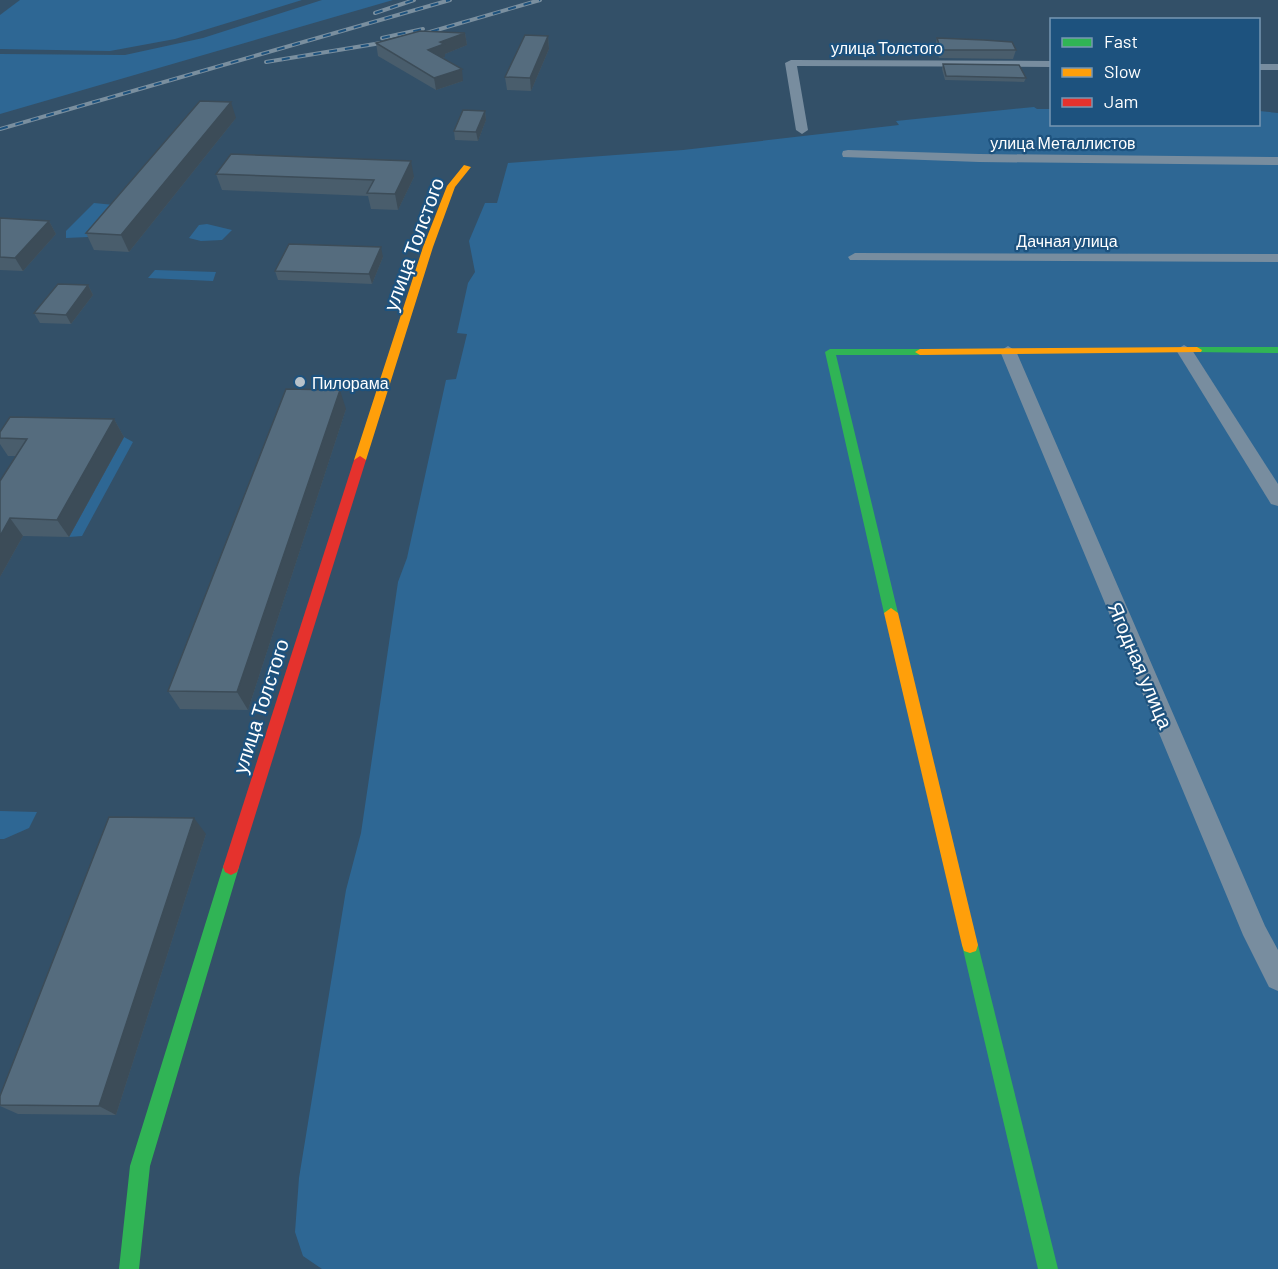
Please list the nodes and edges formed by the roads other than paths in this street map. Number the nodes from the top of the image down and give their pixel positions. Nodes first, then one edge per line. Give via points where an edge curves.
1 (1050, 64) edge
2 (1260, 67) edge
3 (1278, 67) edge
4 (802, 130) dead end
5 (848, 154) dead end
6 (1278, 161) edge
7 (467, 167) dead end
8 (855, 257) dead end
9 (1278, 258) edge
10 (1184, 350) junction
11 (1278, 350) edge
12 (1008, 351) junction
13 (1278, 499) edge
14 (1278, 978) edge
15 (129, 1269) edge
16 (1048, 1269) edge

1 - 4 street, улица Толстого via 791,63
2 - 3 street
5 - 6 street, улица Металлистов
7 - 15 street, улица Толстого via 451,186 428,247 266,751 140,1166
8 - 9 street, Дачная улица
10 - 11 street
10 - 12 street
10 - 13 street
12 - 14 street, Ягодная улица
12 - 16 street via 830,352

